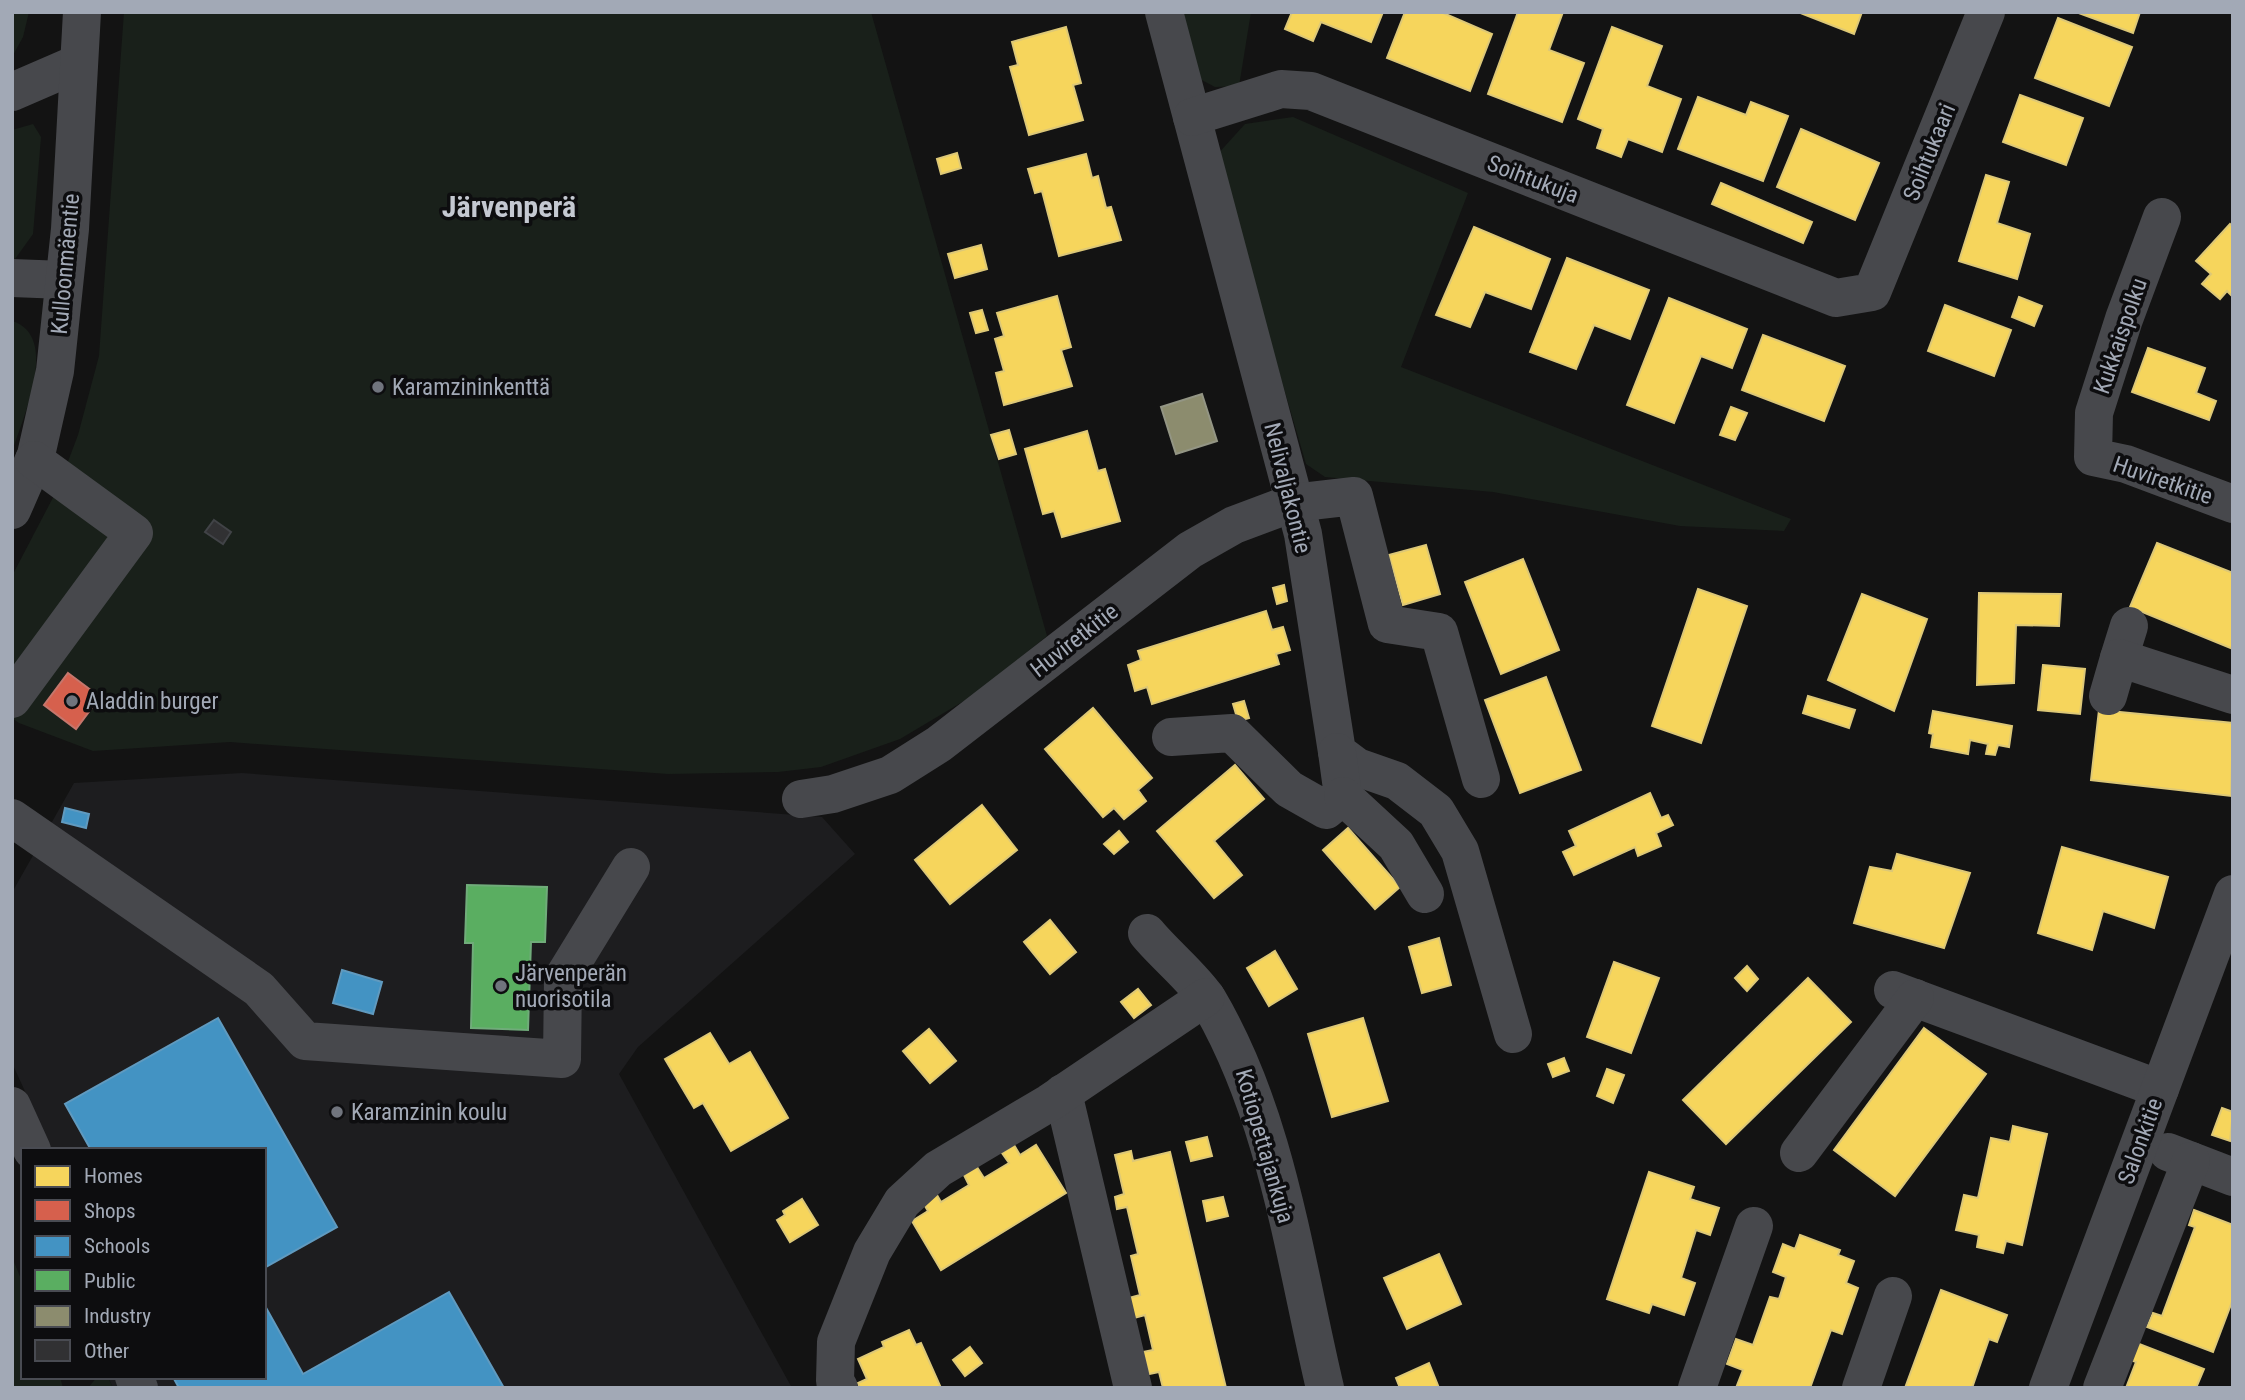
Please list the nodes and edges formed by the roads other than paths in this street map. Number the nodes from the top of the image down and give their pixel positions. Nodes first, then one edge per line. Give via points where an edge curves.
1 (82, 12) edge
2 (1164, 12) edge
3 (1986, 12) edge
4 (79, 63) junction
5 (12, 92) edge
6 (1192, 117) junction
7 (2162, 217) dead end
8 (12, 278) edge
9 (64, 280) junction
10 (1872, 292) joint
11 (2092, 457) joint
12 (34, 460) junction
13 (1293, 503) junction
14 (2233, 504) edge
15 (12, 510) edge
16 (2233, 695) edge
17 (2108, 696) dead end
18 (12, 699) edge
19 (1171, 737) dead end
20 (1337, 752) junction
21 (1481, 779) dead end
22 (1343, 796) junction
23 (801, 799) dead end
24 (12, 818) edge
25 (631, 867) dead end
26 (1425, 894) dead end
27 (2233, 894) edge
28 (1147, 933) dead end
29 (1206, 997) junction
30 (1513, 1034) dead end
31 (2160, 1089) junction
32 (1063, 1093) junction
33 (12, 1106) edge
34 (2140, 1142) junction
35 (31, 1148) edge
36 (1799, 1153) dead end
37 (2191, 1161) junction
38 (2233, 1177) edge
39 (1754, 1226) dead end
40 (1893, 1296) dead end
41 (839, 1388) edge
42 (1133, 1388) edge
43 (1325, 1388) edge
44 (1697, 1388) edge
45 (1861, 1388) edge
46 (2048, 1388) edge
47 (2102, 1388) edge

1 - 4 street, Kulloonmäentie
2 - 6 street, Nelivaljakontie
3 - 10 street, Soihtukaari
4 - 5 street
4 - 9 street, Kulloonmäentie
6 - 10 street, Soihtukuja via 1281,89 1311,92 1836,298
6 - 13 street, Nelivaljakontie
7 - 11 street, Kukkaispolku via 2094,413
8 - 9 street
9 - 12 street, Kulloonmäentie via 55,371
11 - 14 street, Huviretkitie via 2126,464
12 - 15 street, Kulloonmäentie
12 - 18 street via 134,533
13 - 20 street, Nelivaljakontie via 1303,534
13 - 21 street, Huviretkitie via 1354,496 1387,624 1439,632
13 - 23 street, Huviretkitie via 1234,525 1190,550 939,744 890,775 833,794
16 - 17 street via 2124,642
19 - 22 street via 1232,733 1289,789 1326,810
20 - 22 street, Nelivaljakontie
20 - 30 street via 1357,767 1397,781 1436,811 1460,850
22 - 26 street via 1396,845
24 - 25 street via 259,989 305,1041 562,1059 563,978
27 - 31 street, Salonkitie
28 - 29 street, Kotiopettajankuja
29 - 32 street
29 - 43 street, Kotiopettajankuja via 1244,1067 1281,1191
31 - 34 street, Salonkitie
31 - 36 street via 1904,994
32 - 41 street via 938,1169 902,1202 872,1252 836,1342 835,1381
32 - 42 street
33 - 35 street
34 - 37 street
34 - 46 street, Salonkitie
37 - 38 street
37 - 47 street
39 - 44 street
40 - 45 street

